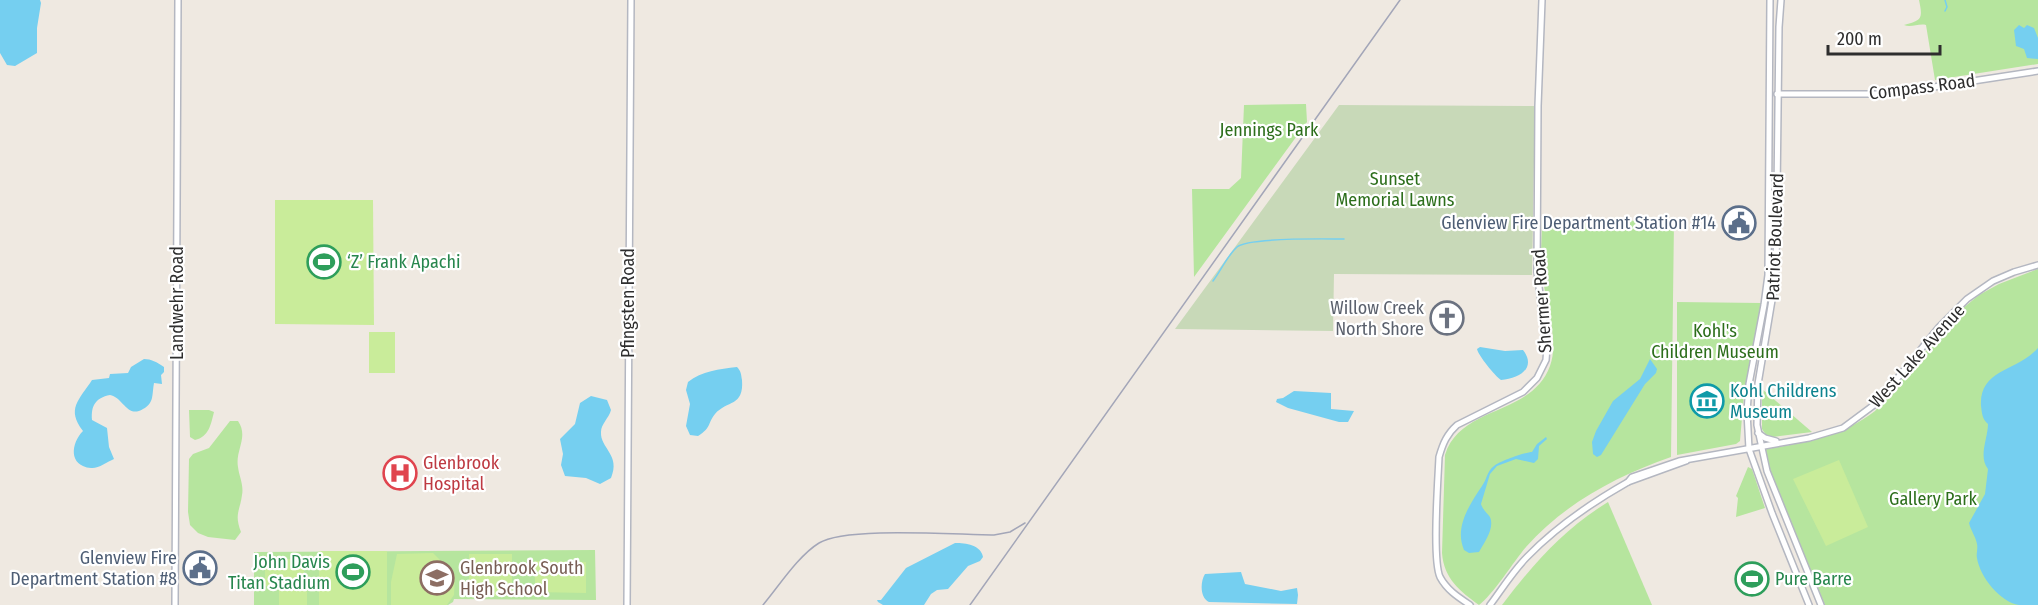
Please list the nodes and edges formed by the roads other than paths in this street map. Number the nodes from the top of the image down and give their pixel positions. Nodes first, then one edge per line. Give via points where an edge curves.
1 (178, 0) edge
2 (631, 0) edge
3 (1542, 0) edge
4 (1770, 0) edge
5 (1781, 0) edge
6 (2038, 71) edge
7 (1770, 94) junction
8 (1779, 94) junction
9 (2038, 265) edge
10 (1758, 433) junction
11 (1748, 435) junction
12 (1780, 442) junction
13 (1760, 446) junction
14 (1749, 449) junction
15 (1737, 451) junction
16 (175, 605) edge
17 (627, 605) edge
18 (1470, 605) edge
19 (1490, 605) edge
20 (1809, 605) edge
21 (1821, 605) edge

1 - 16 main road, Landwehr Road
2 - 17 main road, Pfingsten Road
3 - 18 main road, Shermer Road via 1537,272 1546,360 1537,378 1523,392 1457,425 1442,445 1439,457 1439,574 1446,586
4 - 7 main road, Patriot Boulevard
5 - 8 main road, Patriot Boulevard
6 - 8 main road, Compass Road via 1890,94
7 - 8 main road, Compass Road
7 - 11 main road, Patriot Boulevard via 1768,275 1749,384
8 - 10 main road, Patriot Boulevard via 1776,276 1758,384
9 - 12 main road, West Lake Avenue via 1993,281 1967,299 1867,412 1843,428
10 - 12 main road
10 - 13 main road, Patriot Boulevard
11 - 14 main road, Patriot Boulevard
11 - 15 main road
12 - 13 main road, West Lake Avenue
13 - 14 main road, West Lake Avenue
13 - 21 main road, Patriot Boulevard via 1778,503
14 - 15 main road, West Lake Avenue
14 - 20 main road, Patriot Boulevard
15 - 19 main road, West Lake Avenue via 1679,460 1632,477 1556,530 1526,558

